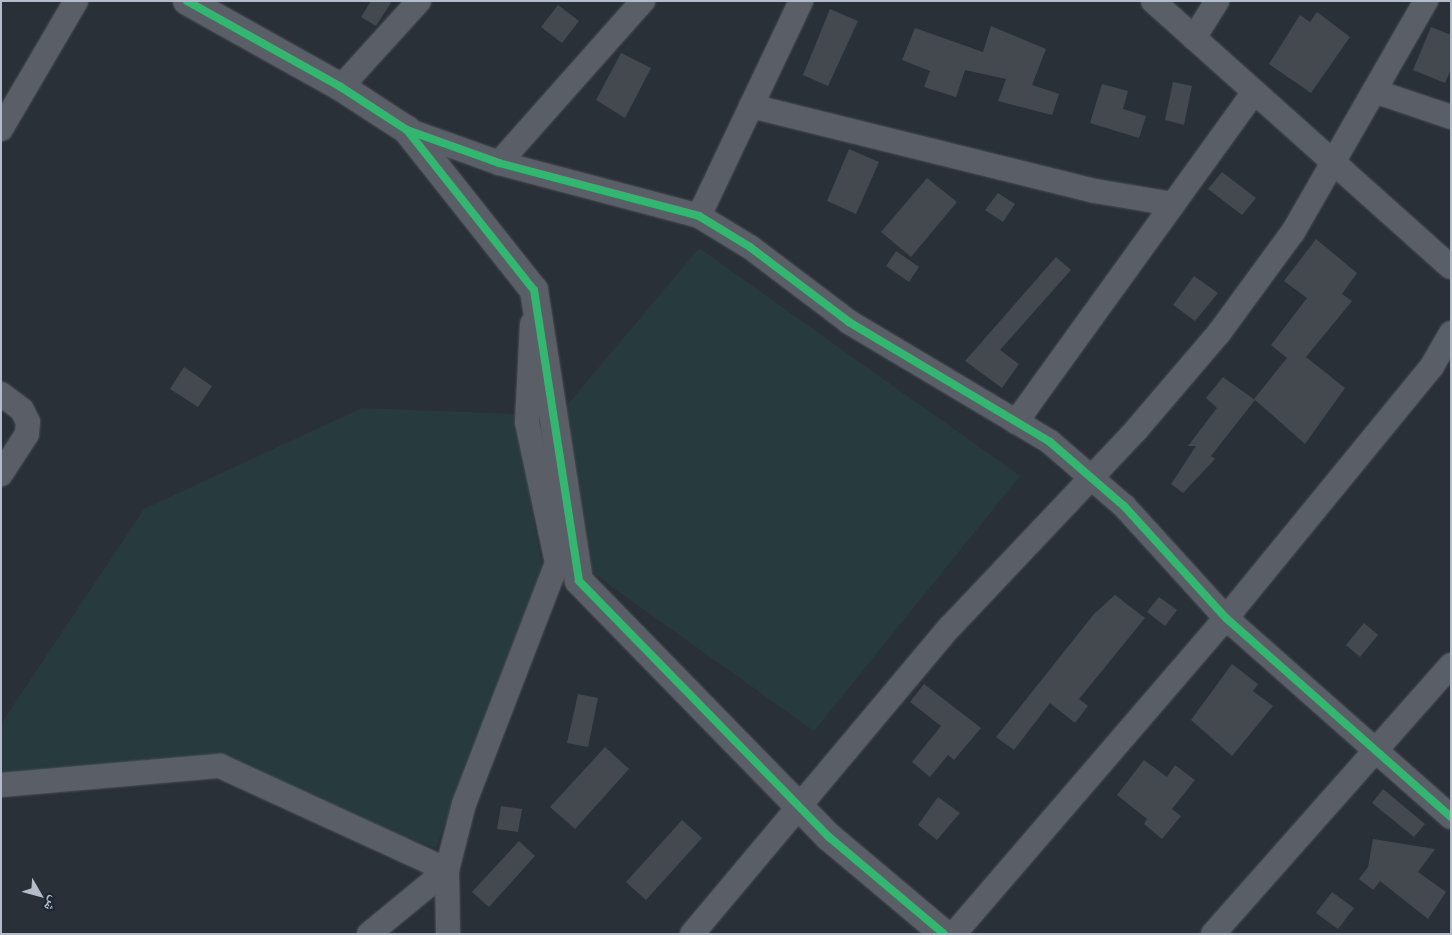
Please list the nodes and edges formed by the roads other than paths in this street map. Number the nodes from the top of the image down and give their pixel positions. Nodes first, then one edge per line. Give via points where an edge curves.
1 (76, 1) edge
2 (187, 1) edge
3 (419, 1) edge
4 (643, 1) edge
5 (802, 1) edge
6 (1153, 1) edge
7 (1217, 1) edge
8 (1426, 1) edge
9 (1194, 38) junction
10 (341, 87) junction
11 (1374, 91) junction
12 (1254, 92) junction
13 (751, 106) junction
14 (1451, 117) edge
15 (1, 129) edge
16 (407, 130) junction
17 (1336, 162) junction
18 (498, 163) junction
19 (1173, 204) junction
20 (699, 216) junction
21 (1451, 267) edge
22 (534, 290) junction
23 (1451, 333) edge
24 (1, 394) edge
25 (1016, 422) junction
26 (1, 474) edge
27 (1092, 476) junction
28 (1226, 618) junction
29 (1451, 665) edge
30 (1376, 751) junction
31 (1, 786) edge
32 (799, 804) junction
33 (1451, 817) edge
34 (447, 870) junction
35 (369, 934) edge
36 (448, 934) edge
37 (692, 934) edge
38 (944, 934) edge
39 (954, 934) edge
40 (1214, 934) edge

1 - 15 street
2 - 10 street
3 - 10 street
4 - 18 street
5 - 13 street
6 - 9 street
7 - 9 street
8 - 11 street
9 - 12 street
10 - 16 street
11 - 14 street
11 - 17 street
12 - 17 street
12 - 19 street
13 - 19 street via 1095,191
13 - 20 street
16 - 18 street
16 - 22 street
17 - 21 street
17 - 27 street via 1293,232 1219,333
18 - 20 street
19 - 25 street
20 - 25 street via 750,246 849,322
22 - 32 street via 579,581
22 - 34 street via 527,422 557,563 464,804
23 - 28 street via 1432,366
24 - 26 street via 22,410 28,422 28,434
25 - 27 street
27 - 28 street
27 - 32 street via 950,627
28 - 30 street
28 - 39 street
29 - 30 street
30 - 33 street
30 - 40 street
31 - 34 street via 220,766
32 - 37 street
32 - 38 street via 829,837
34 - 35 street
34 - 36 street

